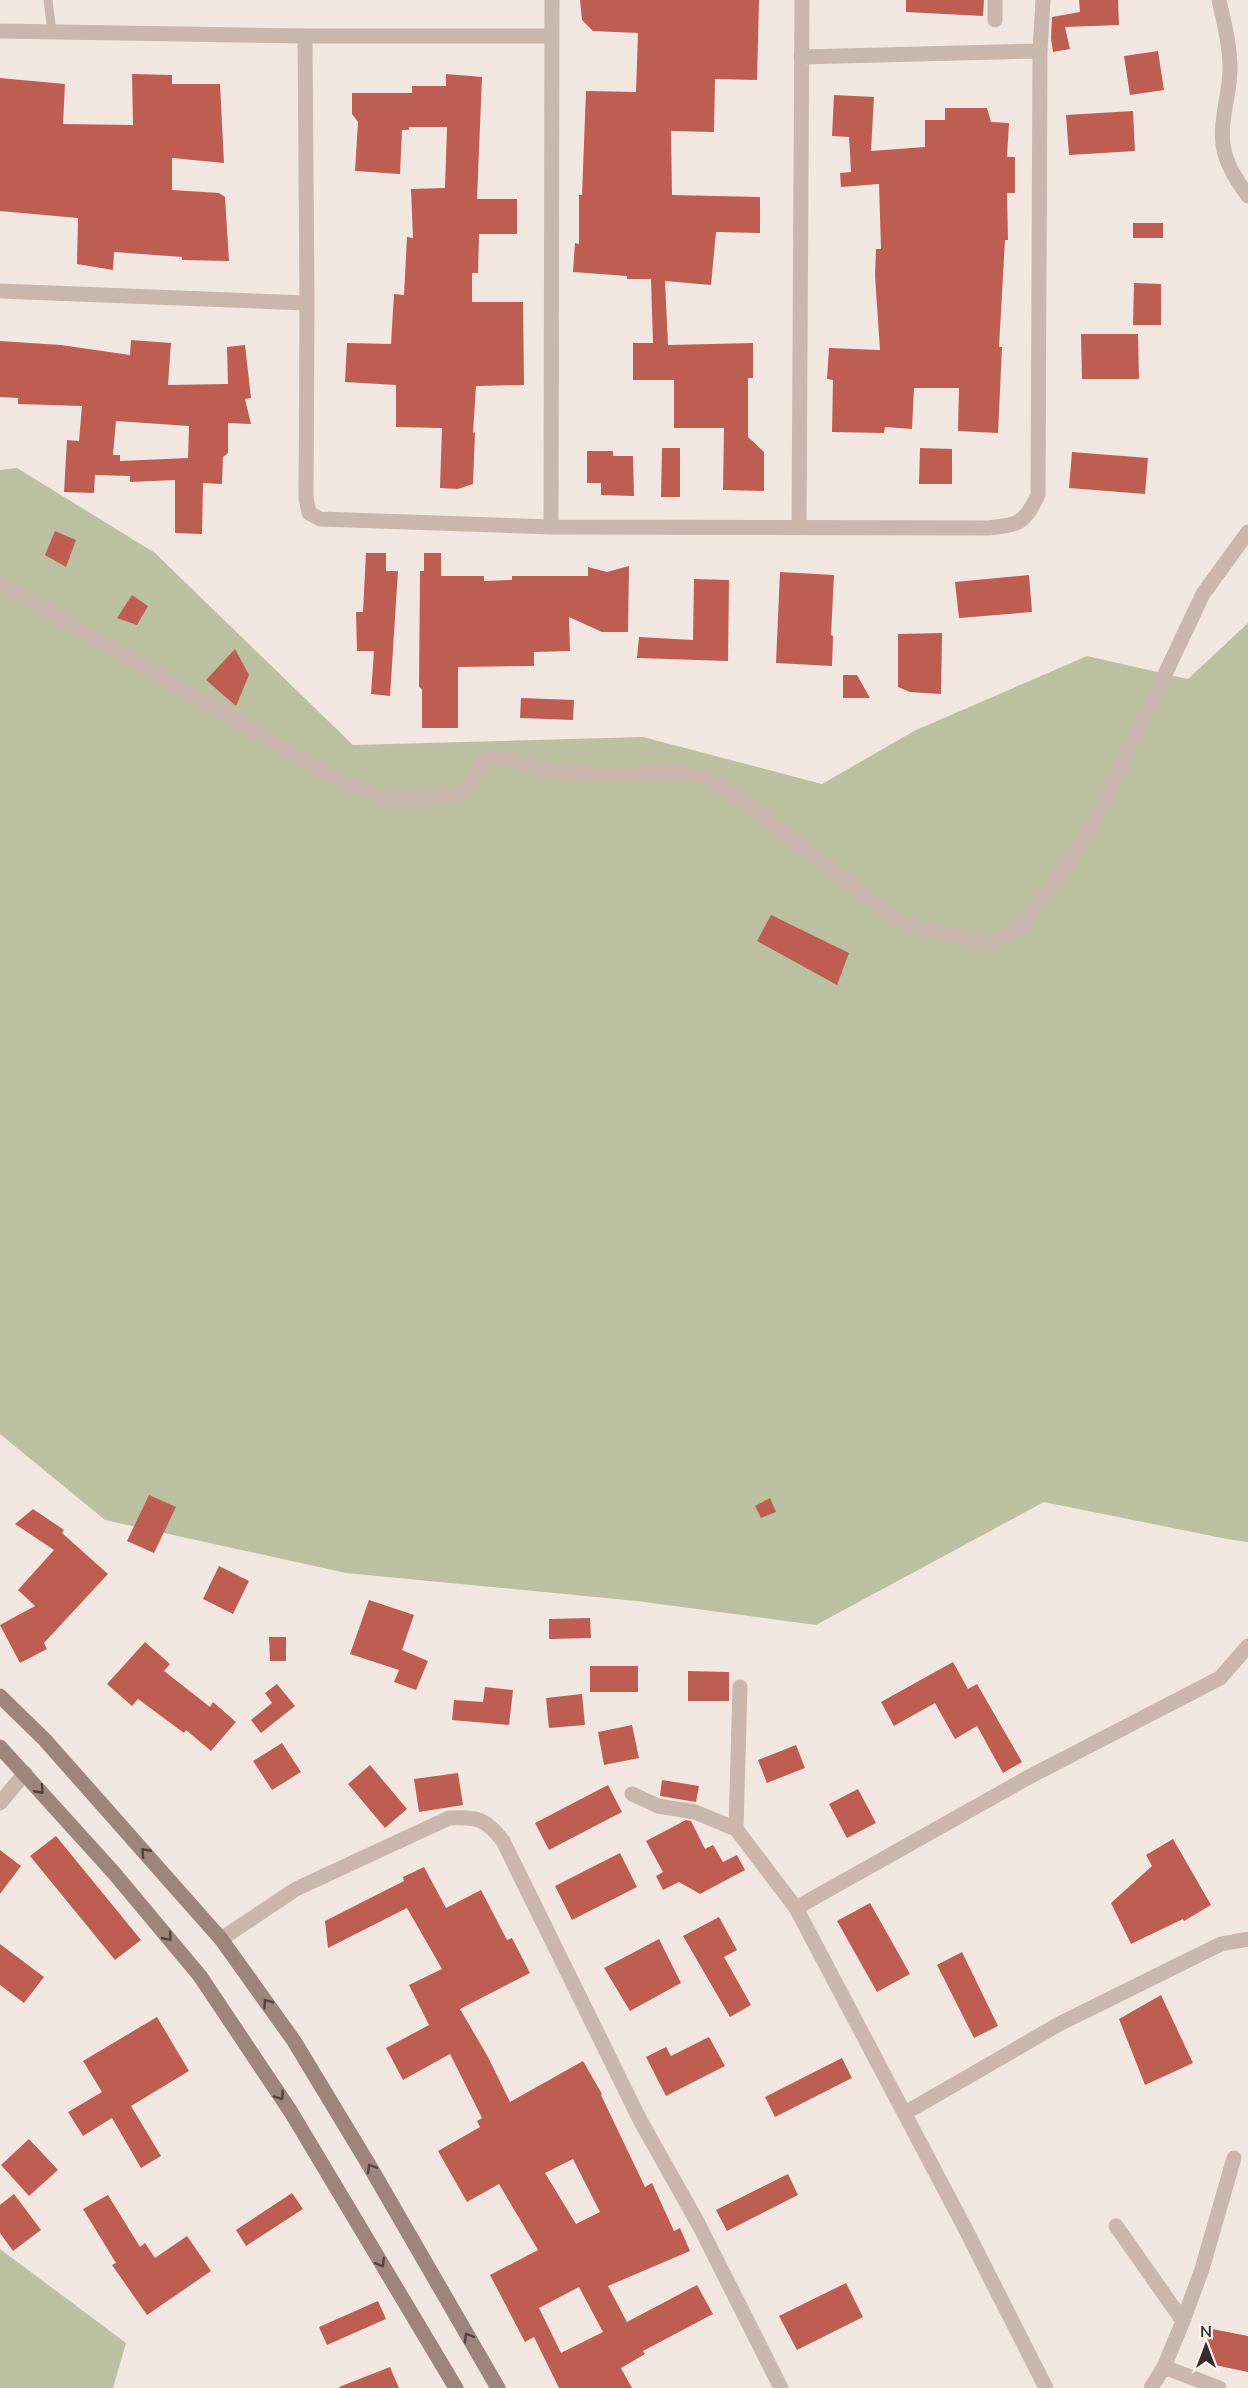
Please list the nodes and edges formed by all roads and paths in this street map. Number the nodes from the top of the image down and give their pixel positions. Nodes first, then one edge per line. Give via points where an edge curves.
1 (48, 0) edge
2 (552, 0) edge
3 (802, 0) edge
4 (995, 0) edge
5 (1043, 0) edge
6 (1219, 0) edge
7 (994, 20) dead end
8 (0, 31) edge
9 (52, 32) junction
10 (305, 36) junction
11 (550, 36) junction
12 (1040, 51) junction
13 (801, 57) junction
14 (1248, 196) edge
15 (0, 291) edge
16 (307, 303) junction
17 (799, 526) junction
18 (551, 528) junction
19 (1248, 532) edge
20 (0, 583) edge
21 (1248, 1646) edge
22 (740, 1687) dead end
23 (0, 1696) edge
24 (0, 1747) edge
25 (25, 1773) junction
26 (632, 1794) dead end
27 (0, 1803) edge
28 (736, 1828) junction
29 (796, 1908) junction
30 (221, 1939) junction
31 (1248, 1939) edge
32 (904, 2113) junction
33 (1233, 2158) dead end
34 (1116, 2226) dead end
35 (1183, 2321) junction
36 (1164, 2367) junction
37 (456, 2388) edge
38 (498, 2388) edge
39 (781, 2388) edge
40 (1046, 2388) edge
41 (1151, 2388) edge
42 (1219, 2388) edge

1 - 9 lane
2 - 11 street
3 - 13 street
4 - 7 street
5 - 12 street
6 - 14 street via 1230,70 1222,132 1224,150 1231,173
8 - 9 street
9 - 10 street
10 - 11 street
10 - 16 street
11 - 18 street
12 - 13 street
12 - 17 street via 1038,495 1029,513 1014,526 988,528
13 - 17 street
15 - 16 street
16 - 18 street via 309,513 320,519
17 - 18 street
19 - 20 street via 1203,594 1095,822 1023,925 992,942 926,931 897,920 738,797 706,778 679,773 551,772 487,757 463,793 420,799 386,798 344,783
21 - 29 street via 1220,1678 1027,1778
22 - 28 street
30 -> 23 street via 45,1740
24 - 25 street
25 - 27 street
25 -> 37 street via 200,1976 291,2112
26 - 28 street via 658,1806 695,1812
28 - 29 street
29 - 32 street
38 -> 30 street via 294,2041
30 - 39 street via 296,1889 449,1818 472,1818 490,1824 503,1841 640,2120 699,2225
31 - 32 street via 1221,1944 1072,2018
32 - 40 street
33 - 35 street
34 - 35 street
35 - 36 street
36 - 41 street
36 - 42 street

